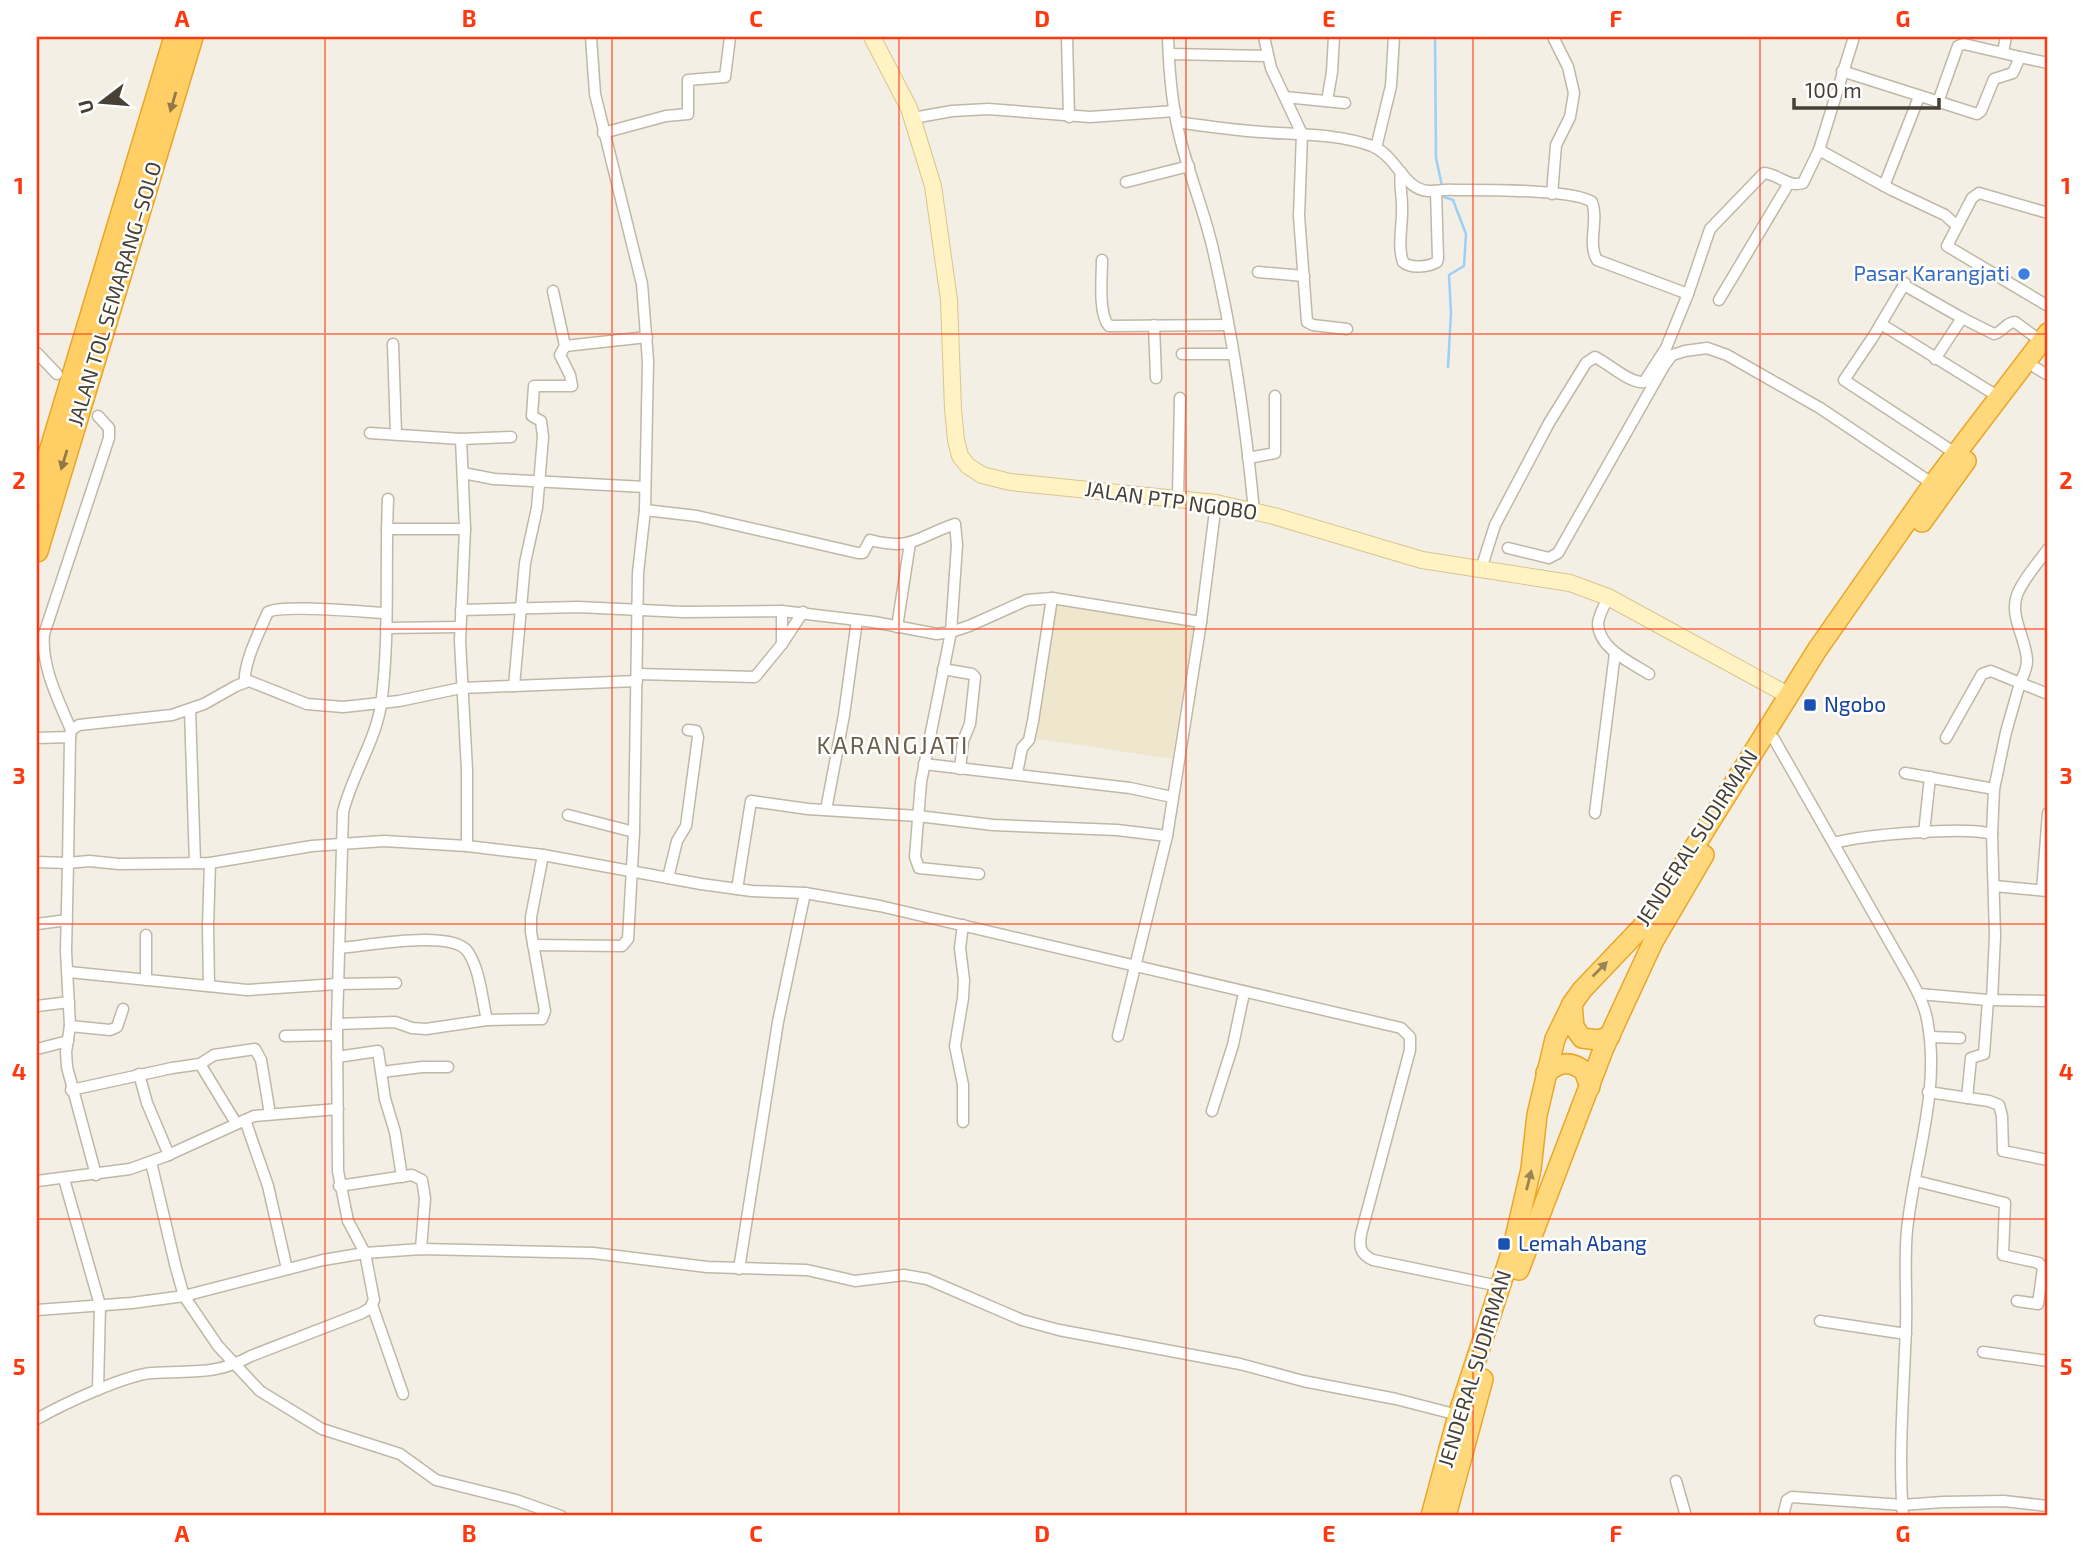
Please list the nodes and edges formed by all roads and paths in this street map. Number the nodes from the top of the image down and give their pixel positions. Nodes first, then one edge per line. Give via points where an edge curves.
1 (175, 37) edge
2 (192, 37) edge
3 (591, 37) edge
4 (730, 37) edge
5 (872, 37) edge
6 (1067, 37) edge
7 (1168, 37) edge
8 (1264, 37) edge
9 (1334, 37) edge
10 (1394, 37) edge
11 (1553, 37) edge
12 (1854, 37) edge
13 (2006, 37) edge
14 (1977, 42) edge
15 (2003, 52) junction
16 (1168, 54) junction
17 (1268, 56) junction
18 (2020, 57) junction
19 (2048, 63) edge
20 (1842, 71) junction
21 (1285, 97) junction
22 (1919, 97) junction
23 (1327, 101) junction
24 (1938, 102) junction
25 (1345, 103) dead end
26 (1176, 116) junction
27 (1069, 117) junction
28 (913, 118) junction
29 (603, 133) junction
30 (1302, 134) junction
31 (1376, 148) junction
32 (1819, 150) junction
33 (1189, 166) junction
34 (1401, 172) junction
35 (1126, 182) dead end
36 (1789, 183) junction
37 (1884, 186) junction
38 (1438, 191) junction
39 (1552, 194) junction
40 (2048, 213) edge
41 (1957, 226) junction
42 (1102, 260) dead end
43 (1258, 272) dead end
44 (1304, 276) junction
45 (553, 290) dead end
46 (1688, 293) junction
47 (1719, 300) dead end
48 (2048, 306) edge
49 (1962, 318) junction
50 (1881, 324) junction
51 (1154, 325) junction
52 (1228, 325) junction
53 (1347, 329) dead end
54 (647, 337) junction
55 (393, 344) dead end
56 (565, 346) junction
57 (37, 353) edge
58 (1182, 354) dead end
59 (1232, 354) junction
60 (2044, 354) edge
61 (1935, 359) junction
62 (57, 374) dead end
63 (1156, 378) dead end
64 (1275, 396) dead end
65 (1999, 397) junction
66 (1180, 398) dead end
67 (98, 416) dead end
68 (370, 433) dead end
69 (396, 435) junction
70 (511, 437) dead end
71 (461, 439) junction
72 (1961, 457) junction
73 (1248, 458) junction
74 (463, 472) junction
75 (539, 481) junction
76 (1933, 484) junction
77 (645, 487) junction
78 (37, 495) edge
79 (1178, 498) junction
80 (388, 499) dead end
81 (1216, 503) junction
82 (645, 510) junction
83 (1254, 511) junction
84 (387, 529) junction
85 (465, 529) junction
86 (910, 543) junction
87 (1508, 548) dead end
88 (2048, 549) edge
89 (37, 551) edge
90 (1481, 569) junction
91 (1608, 597) junction
92 (1052, 598) junction
93 (522, 609) junction
94 (461, 610) junction
95 (638, 611) junction
96 (782, 611) junction
97 (803, 612) junction
98 (386, 613) junction
99 (857, 620) junction
100 (1201, 622) junction
101 (460, 627) junction
102 (897, 627) junction
103 (386, 628) junction
104 (951, 632) junction
105 (782, 644) junction
106 (1615, 653) junction
107 (943, 669) junction
108 (1649, 674) dead end
109 (637, 678) junction
110 (244, 682) junction
111 (2020, 683) junction
112 (514, 686) junction
113 (461, 688) junction
114 (2048, 694) edge
115 (1788, 695) junction
116 (381, 704) junction
117 (190, 710) junction
118 (688, 730) dead end
119 (71, 734) junction
120 (37, 738) edge
121 (1946, 738) dead end
122 (1774, 739) junction
123 (924, 764) junction
124 (960, 769) junction
125 (1017, 773) junction
126 (1905, 773) dead end
127 (1930, 777) junction
128 (1994, 789) junction
129 (1172, 797) junction
130 (826, 810) junction
131 (1595, 813) dead end
132 (2048, 813) edge
133 (568, 815) dead end
134 (918, 816) junction
135 (634, 832) junction
136 (1924, 833) junction
137 (1992, 834) junction
138 (1167, 836) junction
139 (341, 842) junction
140 (1834, 843) junction
141 (467, 846) junction
142 (543, 855) junction
143 (37, 862) edge
144 (68, 863) junction
145 (195, 863) junction
146 (211, 863) junction
147 (633, 871) junction
148 (979, 874) dead end
149 (668, 878) junction
150 (1994, 886) junction
151 (737, 889) junction
152 (2045, 890) edge
153 (805, 893) junction
154 (67, 920) junction
155 (37, 924) edge
156 (963, 925) junction
157 (146, 935) dead end
158 (533, 946) junction
159 (340, 948) junction
160 (1137, 965) junction
161 (69, 972) junction
162 (146, 980) junction
163 (396, 983) dead end
164 (338, 984) junction
165 (209, 986) junction
166 (1244, 993) junction
167 (1919, 994) junction
168 (1990, 1000) junction
169 (2048, 1001) edge
170 (69, 1002) junction
171 (1572, 1004) junction
172 (37, 1006) edge
173 (123, 1009) dead end
174 (487, 1020) junction
175 (70, 1026) junction
176 (337, 1030) junction
177 (285, 1036) dead end
178 (1118, 1036) dead end
179 (1610, 1036) junction
180 (1930, 1037) junction
181 (1960, 1038) dead end
182 (68, 1041) junction
183 (37, 1049) edge
184 (337, 1056) junction
185 (200, 1065) junction
186 (447, 1068) dead end
187 (382, 1072) junction
188 (1546, 1073) junction
189 (139, 1074) junction
190 (1590, 1087) junction
191 (71, 1090) junction
192 (1928, 1092) junction
193 (1967, 1098) junction
194 (338, 1109) junction
195 (1213, 1111) dead end
196 (270, 1114) junction
197 (241, 1121) junction
198 (963, 1122) dead end
199 (169, 1155) junction
200 (2048, 1160) edge
201 (151, 1162) junction
202 (96, 1175) junction
203 (402, 1177) junction
204 (64, 1179) junction
205 (37, 1181) edge
206 (1916, 1181) junction
207 (340, 1186) junction
208 (421, 1249) junction
209 (365, 1253) junction
210 (288, 1269) junction
211 (739, 1269) junction
212 (1499, 1286) junction
213 (184, 1296) junction
214 (2017, 1301) dead end
215 (100, 1305) junction
216 (372, 1305) junction
217 (37, 1310) edge
218 (1820, 1321) dead end
219 (1906, 1334) junction
220 (1983, 1352) dead end
221 (2048, 1361) edge
222 (235, 1365) junction
223 (98, 1390) junction
224 (403, 1394) dead end
225 (1458, 1415) junction
226 (37, 1419) edge
227 (1676, 1480) dead end
228 (1985, 1502) junction
229 (2021, 1503) junction
230 (2048, 1506) edge
231 (1902, 1511) edge
232 (561, 1516) edge
233 (1431, 1516) edge
234 (1446, 1516) edge
235 (1687, 1516) edge
236 (1783, 1516) edge
237 (1984, 1516) edge
238 (2019, 1516) edge

1 - 78 highway, JALAN TOL SEMARANG–SOLO
2 -> 89 highway, JALAN TOL SEMARANG–SOLO
3 - 29 street
4 - 29 street via 725,77 688,80 688,114
5 - 28 main road, JALAN PTP NGOBO
6 - 27 street
7 - 16 street
8 - 17 street
9 - 23 street
10 - 31 street via 1391,86
11 - 39 street via 1568,67 1574,93 1570,117 1556,145
12 - 20 street
13 - 15 street
14 - 15 street
14 - 24 street via 1958,47
15 - 18 street
16 - 17 street
16 - 26 street
17 - 21 street
18 - 19 street
18 - 24 street via 2011,75 1994,79 1979,113
20 - 22 street
20 - 32 street
21 - 23 street
21 - 30 street
22 - 24 street
22 - 37 street
23 - 25 street
26 - 27 street
26 - 30 street via 1236,130
26 - 33 street
27 - 28 street via 998,109
28 - 79 main road, JALAN PTP NGOBO via 939,214 949,300 955,431 964,462 982,475 1010,482
29 - 54 street via 642,284
30 - 31 street via 1342,137
30 - 44 street via 1299,216
31 - 34 street
32 - 36 street via 1803,183
32 - 37 street
33 - 35 street
33 - 52 street
34 - 38 street via 1417,188
34 - 38 street via 1405,265 1437,262
36 - 46 street via 1763,173 1718,219 1706,238
36 - 47 street
37 - 41 street via 1945,215
38 - 39 street
39 - 46 street via 1592,202 1597,260
40 - 41 street via 1979,193
41 - 48 street via 1947,246
42 - 51 street via 1104,321 1109,326
43 - 44 street
44 - 53 street via 1307,321
45 - 56 street
46 - 90 street via 1671,338 1644,382 1629,379 1595,357 1586,363 1495,525
49 - 50 street via 1905,284
49 - 60 street via 1994,334 2015,322
49 - 61 street
50 - 61 street
50 - 72 street via 1844,380
51 - 52 street
51 - 63 street
52 - 59 street
54 - 56 street
54 - 77 street
55 - 69 street
56 - 75 street via 560,355 572,386 534,386 532,416 542,426
57 - 62 street
58 - 59 street
59 - 73 street
60 - 65 highway, JENDERAL SUDIRMAN
60 - 72 highway, JENDERAL SUDIRMAN
61 - 65 street
64 - 73 street via 1275,453
65 - 72 highway, JENDERAL SUDIRMAN
66 - 79 street
67 - 119 street via 108,428 109,438 43,641
68 - 69 street
69 - 71 street
70 - 71 street
71 - 74 street
72 - 76 highway, JENDERAL SUDIRMAN
72 - 122 highway, JENDERAL SUDIRMAN
73 - 83 street
74 - 75 street
74 - 85 street
75 - 77 street
75 - 93 street
76 - 87 street via 1819,408 1727,355 1707,348 1685,351 1672,355 1664,366 1558,553 1549,558
76 - 115 highway, JENDERAL SUDIRMAN
77 - 82 street
79 - 81 main road, JALAN PTP NGOBO
80 - 84 street
81 - 83 main road, JALAN PTP NGOBO
81 - 100 street
82 - 86 street via 697,516 858,553 866,551 870,540 893,546
82 - 95 street
83 - 90 main road, JALAN PTP NGOBO via 1406,556
84 - 85 street
84 - 98 street
85 - 94 street
86 - 102 street
86 - 104 street via 955,524
88 - 111 street via 2016,599 2027,657
90 - 91 main road, JALAN PTP NGOBO via 1570,583
91 - 106 street via 1598,623
91 - 115 main road, JALAN PTP NGOBO
92 - 100 street
92 - 104 street via 1027,600
92 - 125 street via 1033,721
93 - 94 street
93 - 95 street
93 - 112 street
94 - 101 street
95 - 96 street
95 - 109 street
96 - 97 street
96 - 105 street
97 - 99 street
97 - 105 street
98 - 103 street
98 - 110 street via 273,609 247,660
99 - 102 street
99 - 130 street
100 - 129 street
101 - 103 street
101 - 113 street
102 - 104 street
103 - 116 street
104 - 107 street
105 - 109 street via 755,677
106 - 108 street
106 - 131 street
107 - 123 street
107 - 124 street via 975,677
109 - 112 street
109 - 135 street
110 - 116 street via 307,704 343,708
110 - 117 street
111 - 114 street
111 - 121 street via 1991,671 1982,674
111 - 128 street
112 - 113 street
113 - 116 street
113 - 141 street
171 -> 115 highway, JENDERAL SUDIRMAN via 1657,907
116 - 139 street via 348,793
117 - 119 street via 79,725
117 - 145 street
118 - 149 street via 696,731 698,737 686,826 677,841
119 - 120 street
119 - 144 street
122 - 140 street
122 - 179 highway, JENDERAL SUDIRMAN via 1653,942
123 - 124 street
123 - 134 street
124 - 125 street
125 - 129 street
126 - 127 street
127 - 128 street
127 - 136 street
128 - 137 street
129 - 138 street
130 - 134 street
130 - 151 street via 751,801
132 - 152 street
133 - 135 street
134 - 138 street
134 - 148 street via 915,849 919,868
135 - 147 street
136 - 137 street
136 - 140 street
137 - 150 street
138 - 160 street
139 - 141 street
139 - 146 street
139 - 159 street
140 - 167 street
141 - 142 street
142 - 147 street
142 - 158 street via 531,917
143 - 144 street
144 - 145 street
144 - 154 street
145 - 146 street
146 - 165 street
147 - 149 street
147 - 158 street via 628,939 622,947
149 - 151 street
150 - 152 street
150 - 168 street via 1995,960
151 - 153 street
153 - 156 street
153 - 211 street via 778,1022
154 - 155 street
154 - 161 street
156 - 160 street
156 - 198 street via 963,998 955,1046 963,1085
157 - 162 street
158 - 174 street via 544,1017
159 - 164 street
159 - 174 street via 439,939 459,943 472,961
160 - 166 street
160 - 178 street
161 - 162 street
161 - 170 street
162 - 165 street
163 - 164 street
164 - 165 street via 247,990
164 - 176 street
166 - 195 street
166 - 212 street via 1406,1031 1410,1050 1361,1234 1362,1254
167 - 168 street
167 - 180 street
168 - 169 street
168 - 193 street via 1984,1054 1971,1058
170 - 172 street
170 - 175 street
171 - 179 highway via 1574,1027 1582,1038
171 - 188 highway, JENDERAL SUDIRMAN via 1555,1039
173 - 175 street via 117,1027 110,1030
174 - 176 street via 426,1029 395,1022
175 - 182 street
176 - 177 street
176 - 184 street
179 - 190 highway, JENDERAL SUDIRMAN
180 - 181 street
180 - 192 street
182 - 183 street
182 - 191 street
184 - 187 street via 377,1051
184 - 194 street
185 - 189 street
185 - 196 street via 214,1055 255,1049
185 - 197 street
186 - 187 street
187 - 203 street
188 - 190 highway via 1559,1063 1569,1063 1584,1071
212 -> 188 highway, JENDERAL SUDIRMAN via 1531,1168
189 - 191 street
189 - 199 street
190 - 234 highway, JENDERAL SUDIRMAN via 1516,1278
191 - 202 street
192 - 193 street
192 - 206 street
193 - 200 street via 1999,1105 2006,1153
194 - 196 street
194 - 207 street
196 - 197 street
197 - 199 street
197 - 210 street via 268,1186
199 - 201 street
201 - 202 street
201 - 213 street
202 - 204 street
203 - 207 street
203 - 208 street via 417,1176 424,1185
204 - 205 street
204 - 215 street
206 - 214 street via 2005,1203 2003,1255 2039,1263 2043,1268 2038,1304
206 - 219 street via 1906,1244
207 - 209 street via 348,1221
208 - 209 street
208 - 211 street via 593,1253
209 - 210 street
209 - 216 street
210 - 213 street
211 - 225 street via 807,1270 855,1281 916,1276 1022,1320 1059,1330 1240,1364
212 - 225 highway, JENDERAL SUDIRMAN
213 - 215 street
213 - 222 street
215 - 217 street
215 - 223 street
216 - 222 street
216 - 224 street
218 - 219 street
219 - 231 street
220 - 221 street
222 - 223 street via 197,1373 149,1373
222 - 232 street via 269,1398 322,1429 400,1454 436,1480
223 - 226 street
225 - 233 highway, JENDERAL SUDIRMAN
227 - 235 street
228 - 229 street
228 - 231 street via 1943,1502
228 - 237 street
229 - 230 street
229 - 238 street
231 - 236 street via 1792,1497

